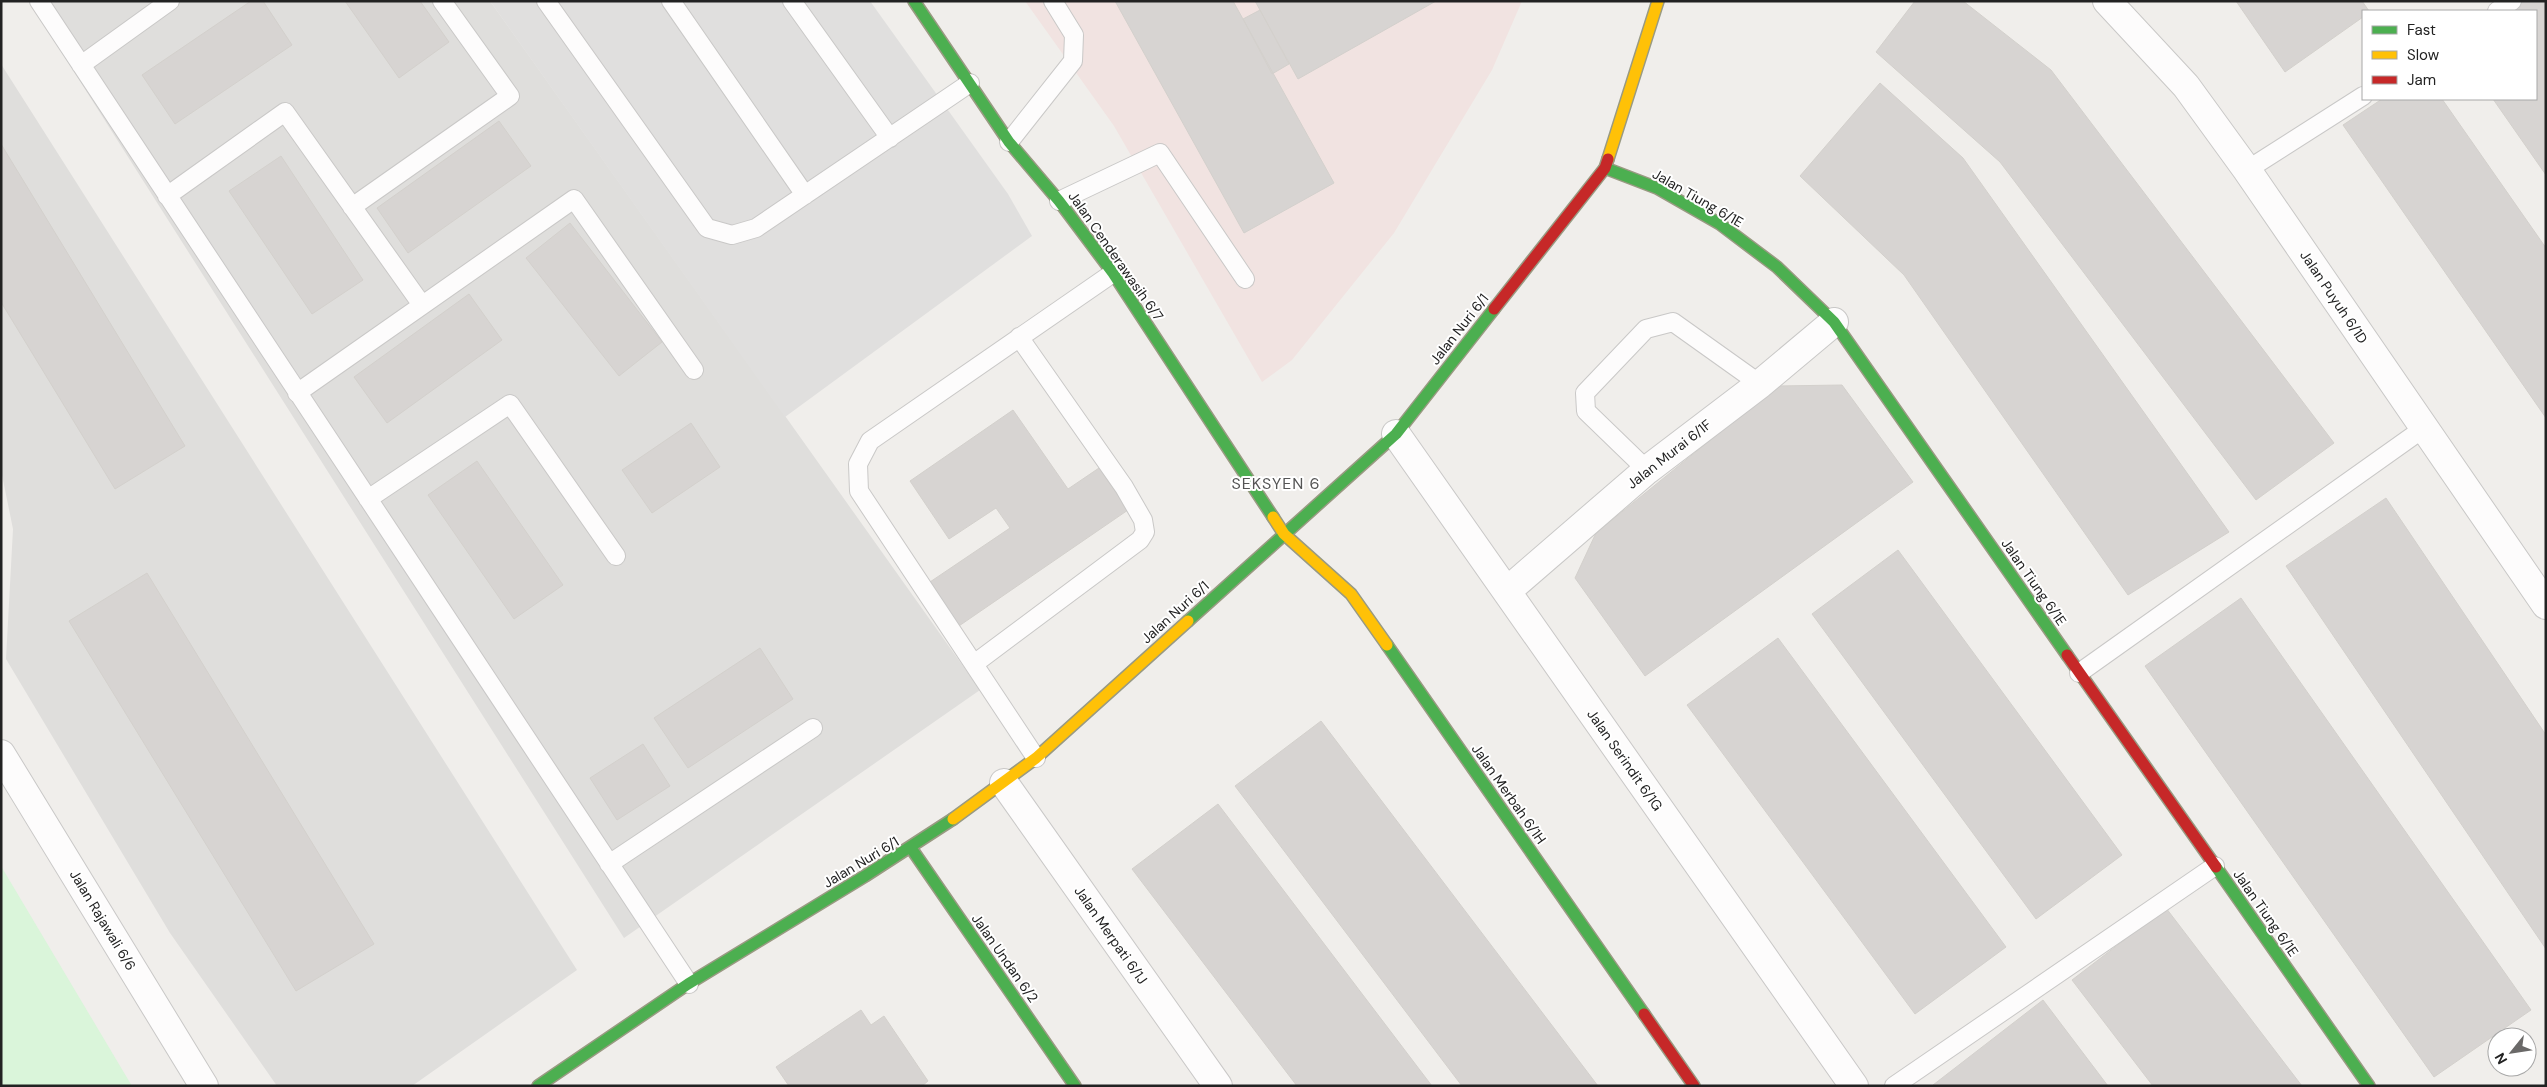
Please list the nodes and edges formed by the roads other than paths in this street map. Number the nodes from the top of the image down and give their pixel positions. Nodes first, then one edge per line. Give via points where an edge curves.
1 (39, 1) edge
2 (170, 1) edge
3 (442, 1) edge
4 (546, 1) edge
5 (671, 1) edge
6 (792, 1) edge
7 (914, 1) edge
8 (1053, 1) edge
9 (1658, 1) edge
10 (2107, 1) edge
11 (2512, 1) edge
12 (2498, 10) edge
13 (81, 65) junction
14 (970, 83) junction
15 (2362, 97) edge
16 (890, 138) junction
17 (1009, 142) junction
18 (1606, 168) junction
19 (2248, 170) junction
20 (805, 195) junction
21 (168, 196) junction
22 (1059, 201) junction
23 (352, 207) junction
24 (1113, 273) junction
25 (1245, 279) dead end
26 (422, 306) junction
27 (1834, 322) junction
28 (1019, 337) junction
29 (694, 370) dead end
30 (1760, 384) junction
31 (297, 393) junction
32 (2424, 428) junction
33 (1396, 434) junction
34 (1647, 470) junction
35 (368, 499) junction
36 (1284, 534) junction
37 (616, 556) dead end
38 (1507, 590) junction
39 (2546, 605) edge
40 (974, 664) junction
41 (2080, 673) junction
42 (812, 728) dead end
43 (1, 754) edge
44 (1036, 758) junction
45 (1004, 783) junction
46 (911, 848) junction
47 (609, 864) junction
48 (2214, 866) junction
49 (689, 984) junction
50 (204, 1086) edge
51 (538, 1086) edge
52 (1075, 1086) edge
53 (1218, 1086) edge
54 (1694, 1086) edge
55 (1854, 1086) edge
56 (1894, 1086) edge
57 (2369, 1086) edge

1 - 13 lane
2 - 13 lane
3 - 23 lane via 510,96
4 - 20 lane via 707,228 732,234 756,228
5 - 20 lane
6 - 16 lane
7 - 14 street, Jalan Cenderawasih 6/7
8 - 17 lane via 1074,35 1073,61
9 - 18 street, Jalan Nuri 6/1
10 - 19 street, Jalan Puyuh 6/1D via 2186,86
11 - 12 lane
13 - 21 lane
14 - 16 lane
14 - 17 street, Jalan Cenderawasih 6/7
15 - 19 lane
16 - 20 lane
17 - 22 street, Jalan Cenderawasih 6/7
18 - 27 street, Jalan Tiung 6/1E via 1657,188 1720,224 1777,267
18 - 33 street, Jalan Nuri 6/1
19 - 32 street, Jalan Puyuh 6/1D
21 - 23 lane via 285,112
21 - 31 lane
22 - 24 street, Jalan Cenderawasih 6/7
22 - 25 lane via 1160,153
23 - 26 lane
24 - 28 lane
24 - 36 street, Jalan Cenderawasih 6/7
26 - 29 lane via 574,199
26 - 31 lane
27 - 30 street, Jalan Murai 6/1F
27 - 41 street, Jalan Tiung 6/1E
28 - 40 lane via 870,441 858,464 859,491
28 - 40 lane via 1124,487 1143,520 1145,532 1140,540
30 - 34 street, Jalan Murai 6/1F
30 - 34 lane via 1673,322 1646,329 1585,393 1586,411
31 - 35 lane
32 - 39 street, Jalan Puyuh 6/1D
32 - 41 lane
33 - 36 street, Jalan Nuri 6/1
33 - 38 street, Jalan Serindit 6/1G
34 - 38 street, Jalan Murai 6/1F
35 - 37 lane via 510,404
35 - 47 lane
36 - 44 street, Jalan Nuri 6/1
36 - 54 street, Jalan Merbah 6/1H via 1351,594
38 - 55 street, Jalan Serindit 6/1G
40 - 44 lane
41 - 48 street, Jalan Tiung 6/1E
42 - 47 lane
43 - 50 street, Jalan Rajawali 6/6
44 - 45 street, Jalan Nuri 6/1
45 - 46 street, Jalan Nuri 6/1
45 - 53 street, Jalan Merpati 6/1J
46 - 49 street, Jalan Nuri 6/1
46 - 52 street, Jalan Undan 6/2
47 - 49 lane
48 - 56 lane
48 - 57 street, Jalan Tiung 6/1E
49 - 51 street, Jalan Nuri 6/1

